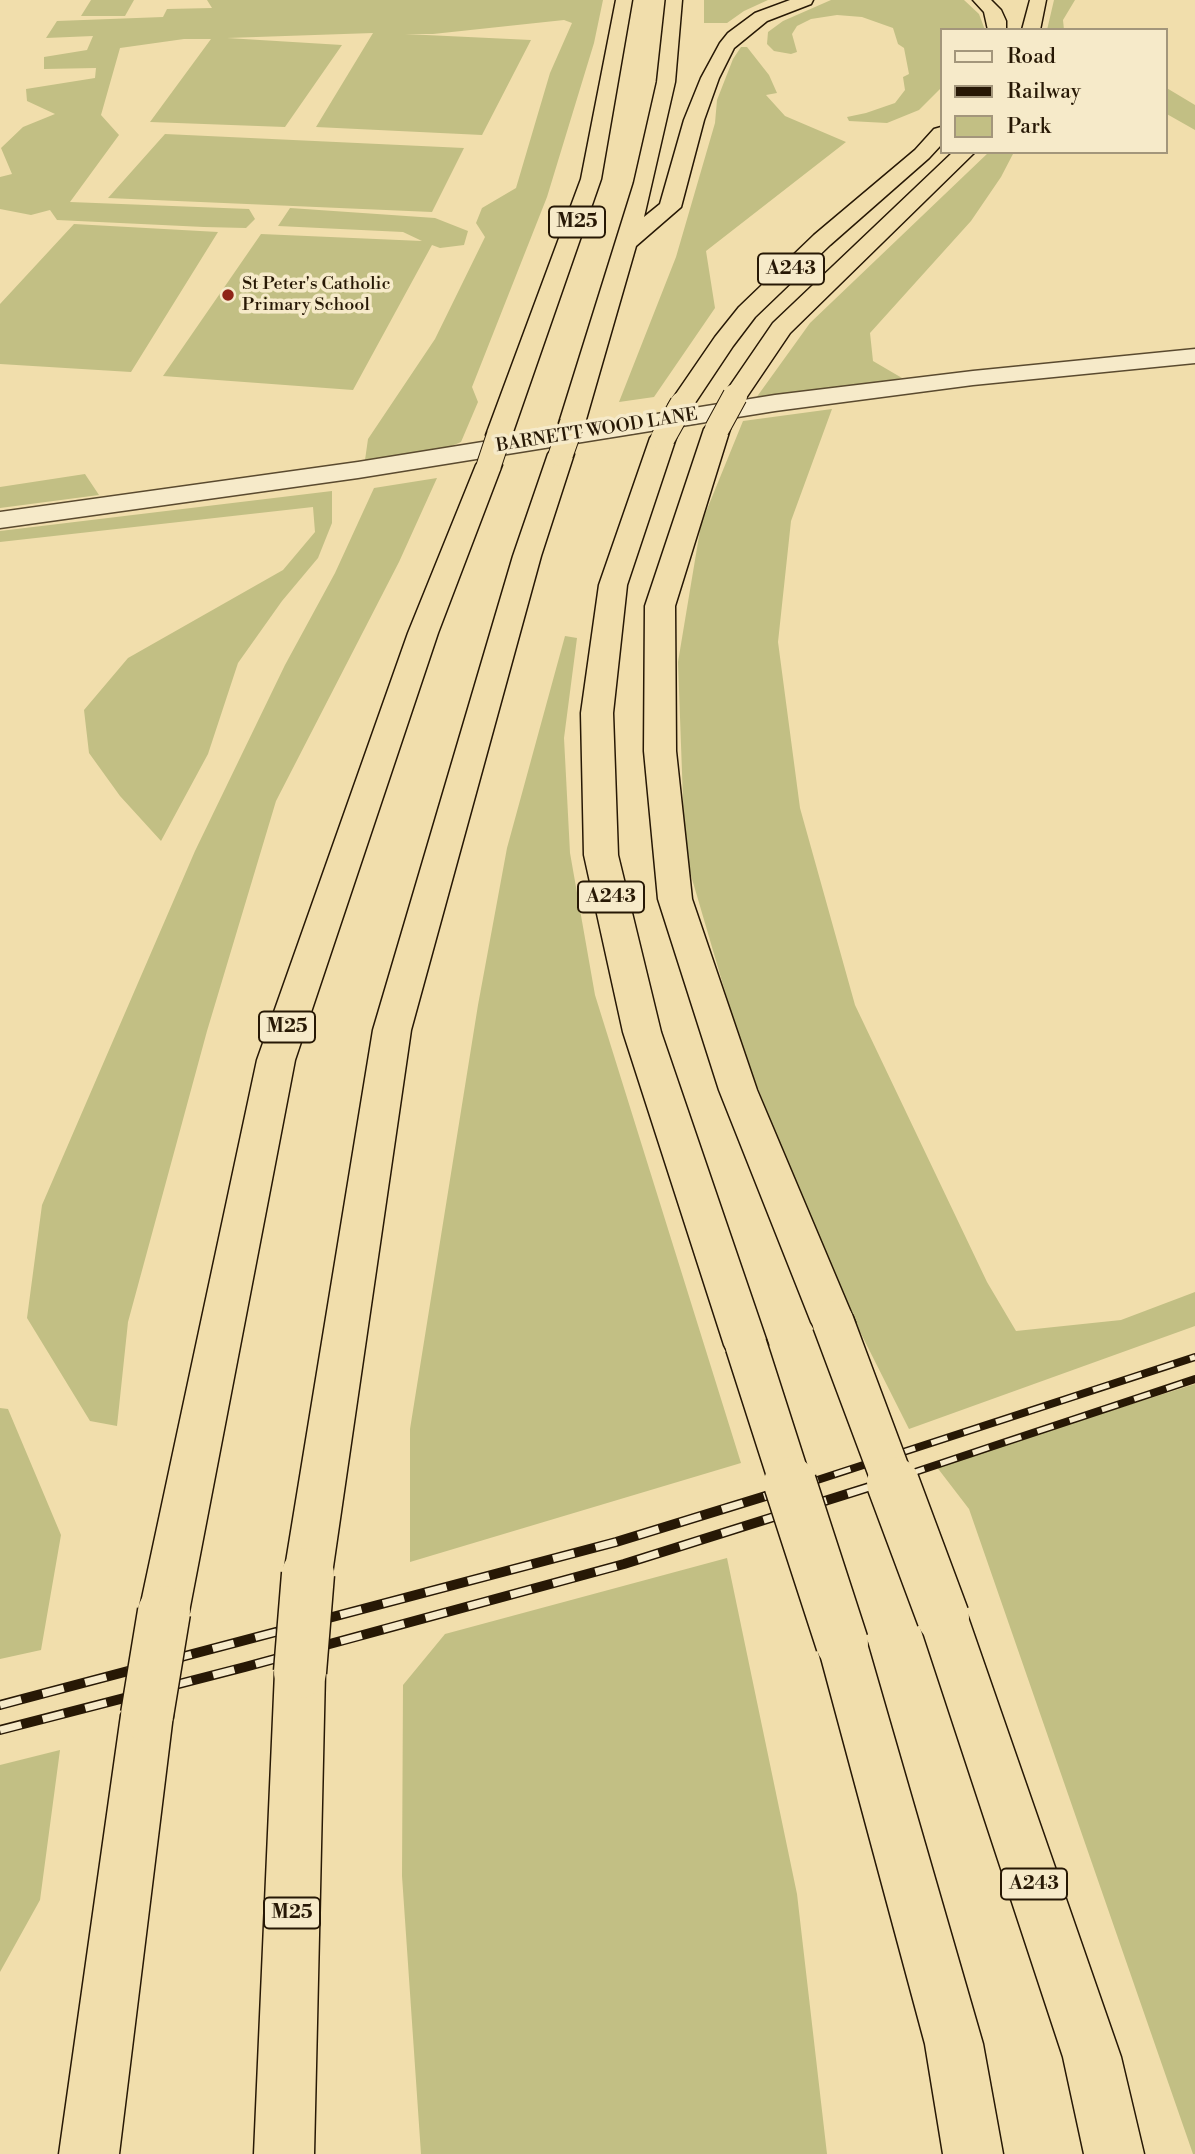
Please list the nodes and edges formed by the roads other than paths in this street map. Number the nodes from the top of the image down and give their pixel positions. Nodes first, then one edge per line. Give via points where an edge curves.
1 (624, 0) edge
2 (674, 0) edge
3 (805, 0) edge
4 (981, 0) edge
5 (1038, 0) edge
6 (997, 28) edge
7 (1031, 28) edge
8 (940, 135) edge
9 (963, 154) edge
10 (629, 241) junction
11 (1195, 356) edge
12 (0, 520) edge
13 (89, 2154) edge
14 (284, 2154) edge
15 (973, 2154) edge
16 (1114, 2154) edge

1 - 13 highway, M25, bridge via 591,179 423,633 276,1060 164,1612
2 - 10 highway, M25 via 666,82
3 - 10 highway, M25 via 761,17 726,47 694,120 670,207
4 - 6 highway via 992,10
5 - 7 highway
8 - 15 highway, A243, bridge via 747,312 682,404 663,438 613,585 597,713 601,855 642,1032 842,1643 954,2045
9 - 16 highway, A243, bridge via 781,328 717,429 660,606 660,751 675,899 738,1090 833,1322 943,1617 1092,2057
10 - 14 highway, M25, bridge via 527,556 392,1030 308,1573 300,1672
11 - 12 street, BARNETT WOOD LANE via 775,403 358,470

